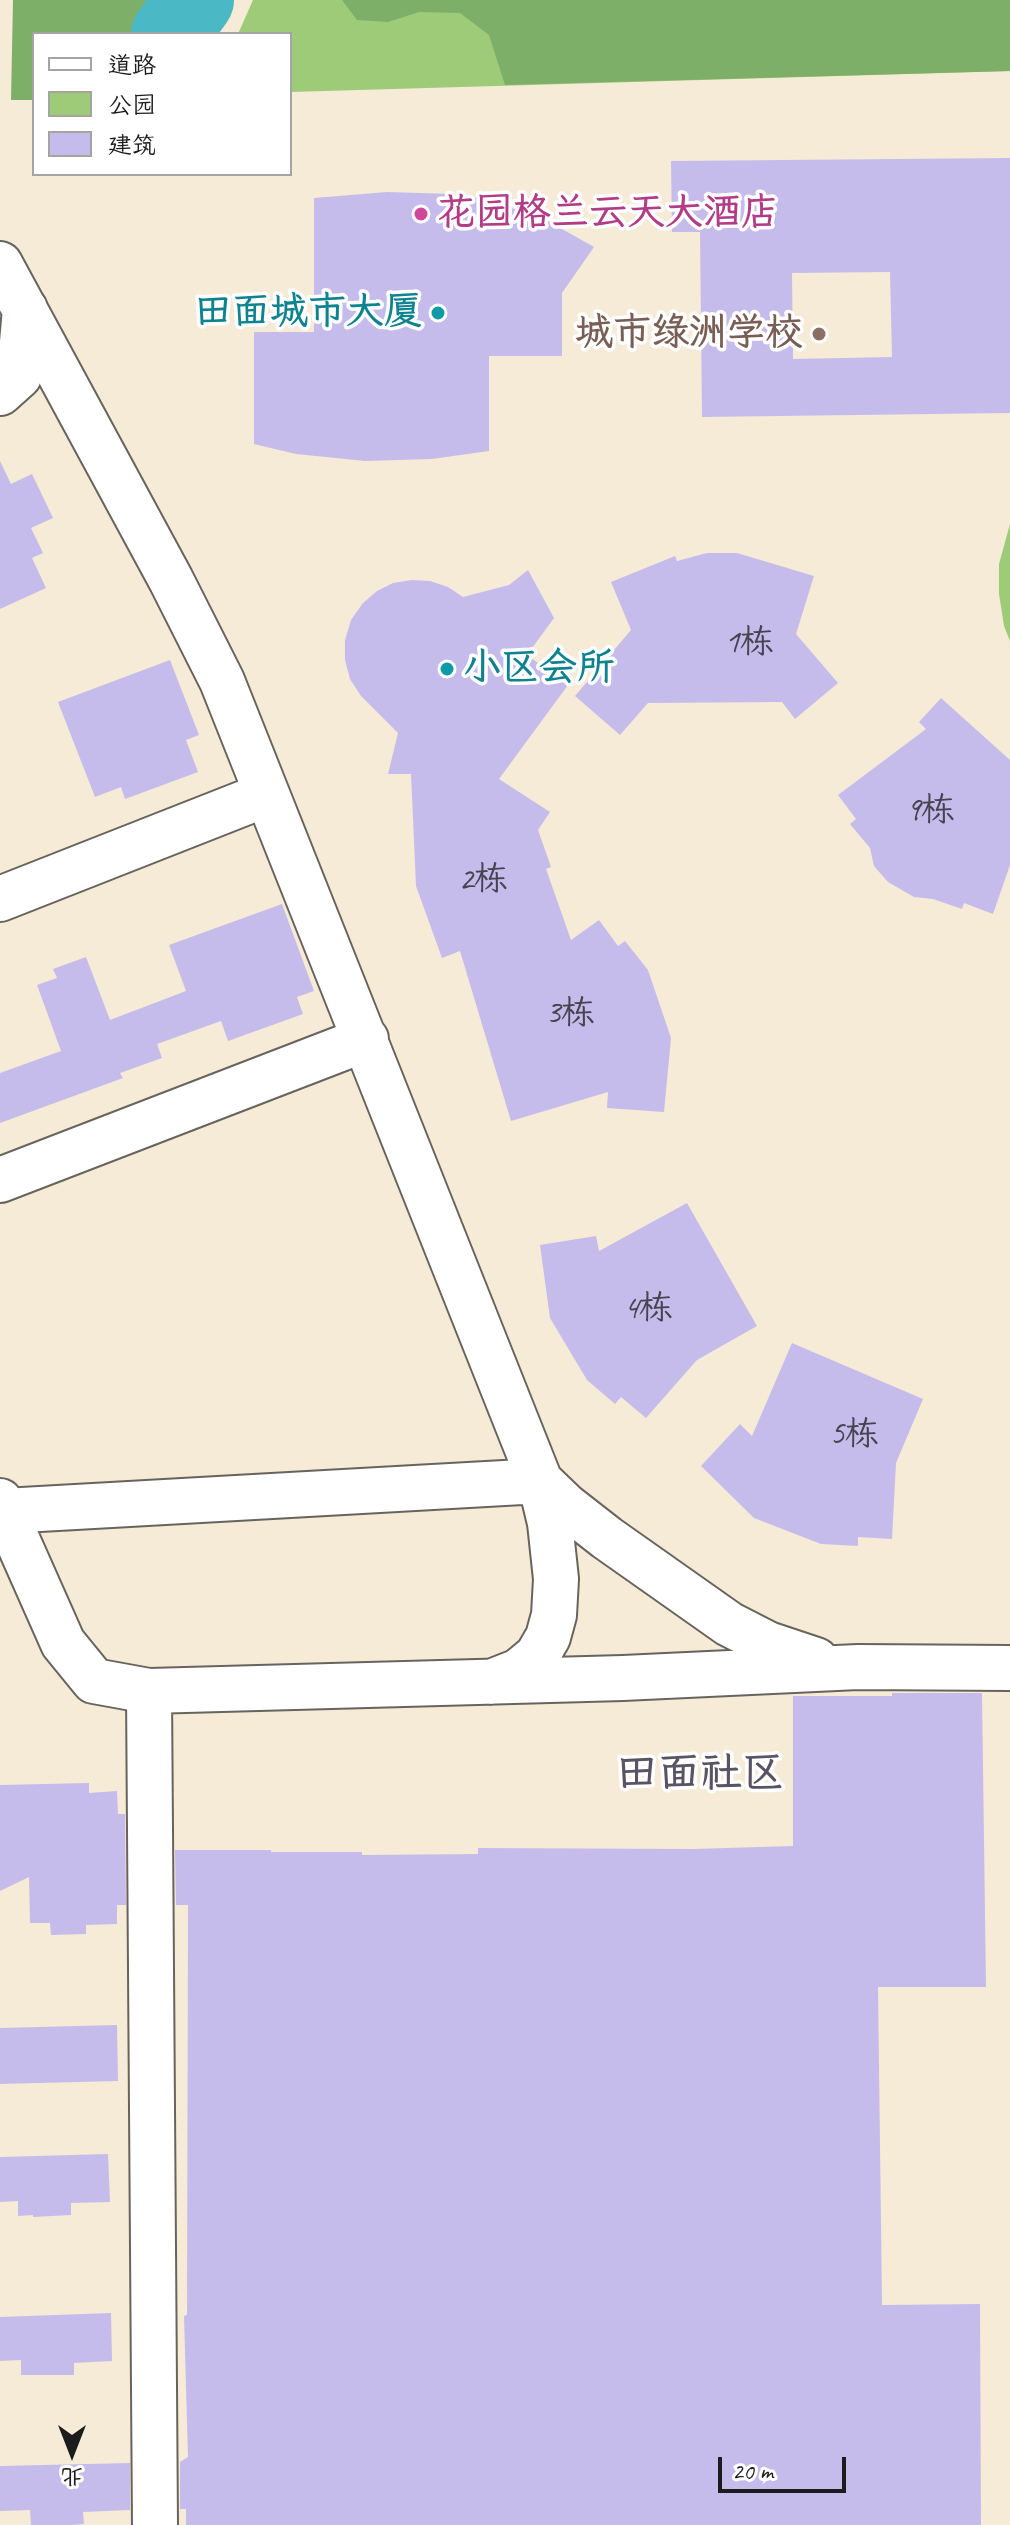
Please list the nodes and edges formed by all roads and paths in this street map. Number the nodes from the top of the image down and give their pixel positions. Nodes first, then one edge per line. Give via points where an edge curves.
1 (0, 264) edge
2 (25, 309) junction
3 (0, 393) edge
4 (267, 794) junction
5 (0, 899) edge
6 (366, 1039) junction
7 (0, 1180) edge
8 (540, 1481) junction
9 (2, 1506) edge
10 (654, 1571) junction
11 (554, 1615) junction
12 (858, 1667) junction
13 (1010, 1668) edge
14 (623, 1678) junction
15 (491, 1682) junction
16 (149, 1691) junction
17 (155, 2525) edge

1 - 2 street
2 - 3 street via 19,376
2 - 4 street via 222,681
4 - 5 street
4 - 6 street
6 - 7 street
6 - 8 street
8 - 9 street
8 - 10 street
8 - 11 street via 554,1552
9 - 16 street via 63,1643 94,1681
10 - 11 street via 619,1557 582,1566 567,1579
10 - 12 street via 729,1624 768,1644 810,1659
10 - 14 street via 668,1587 674,1606 670,1644 658,1661
11 - 14 street via 561,1649 573,1663 588,1673
11 - 15 street via 537,1656 519,1671
12 - 13 street
12 - 14 street
14 - 15 street
15 - 16 street
16 - 17 street

